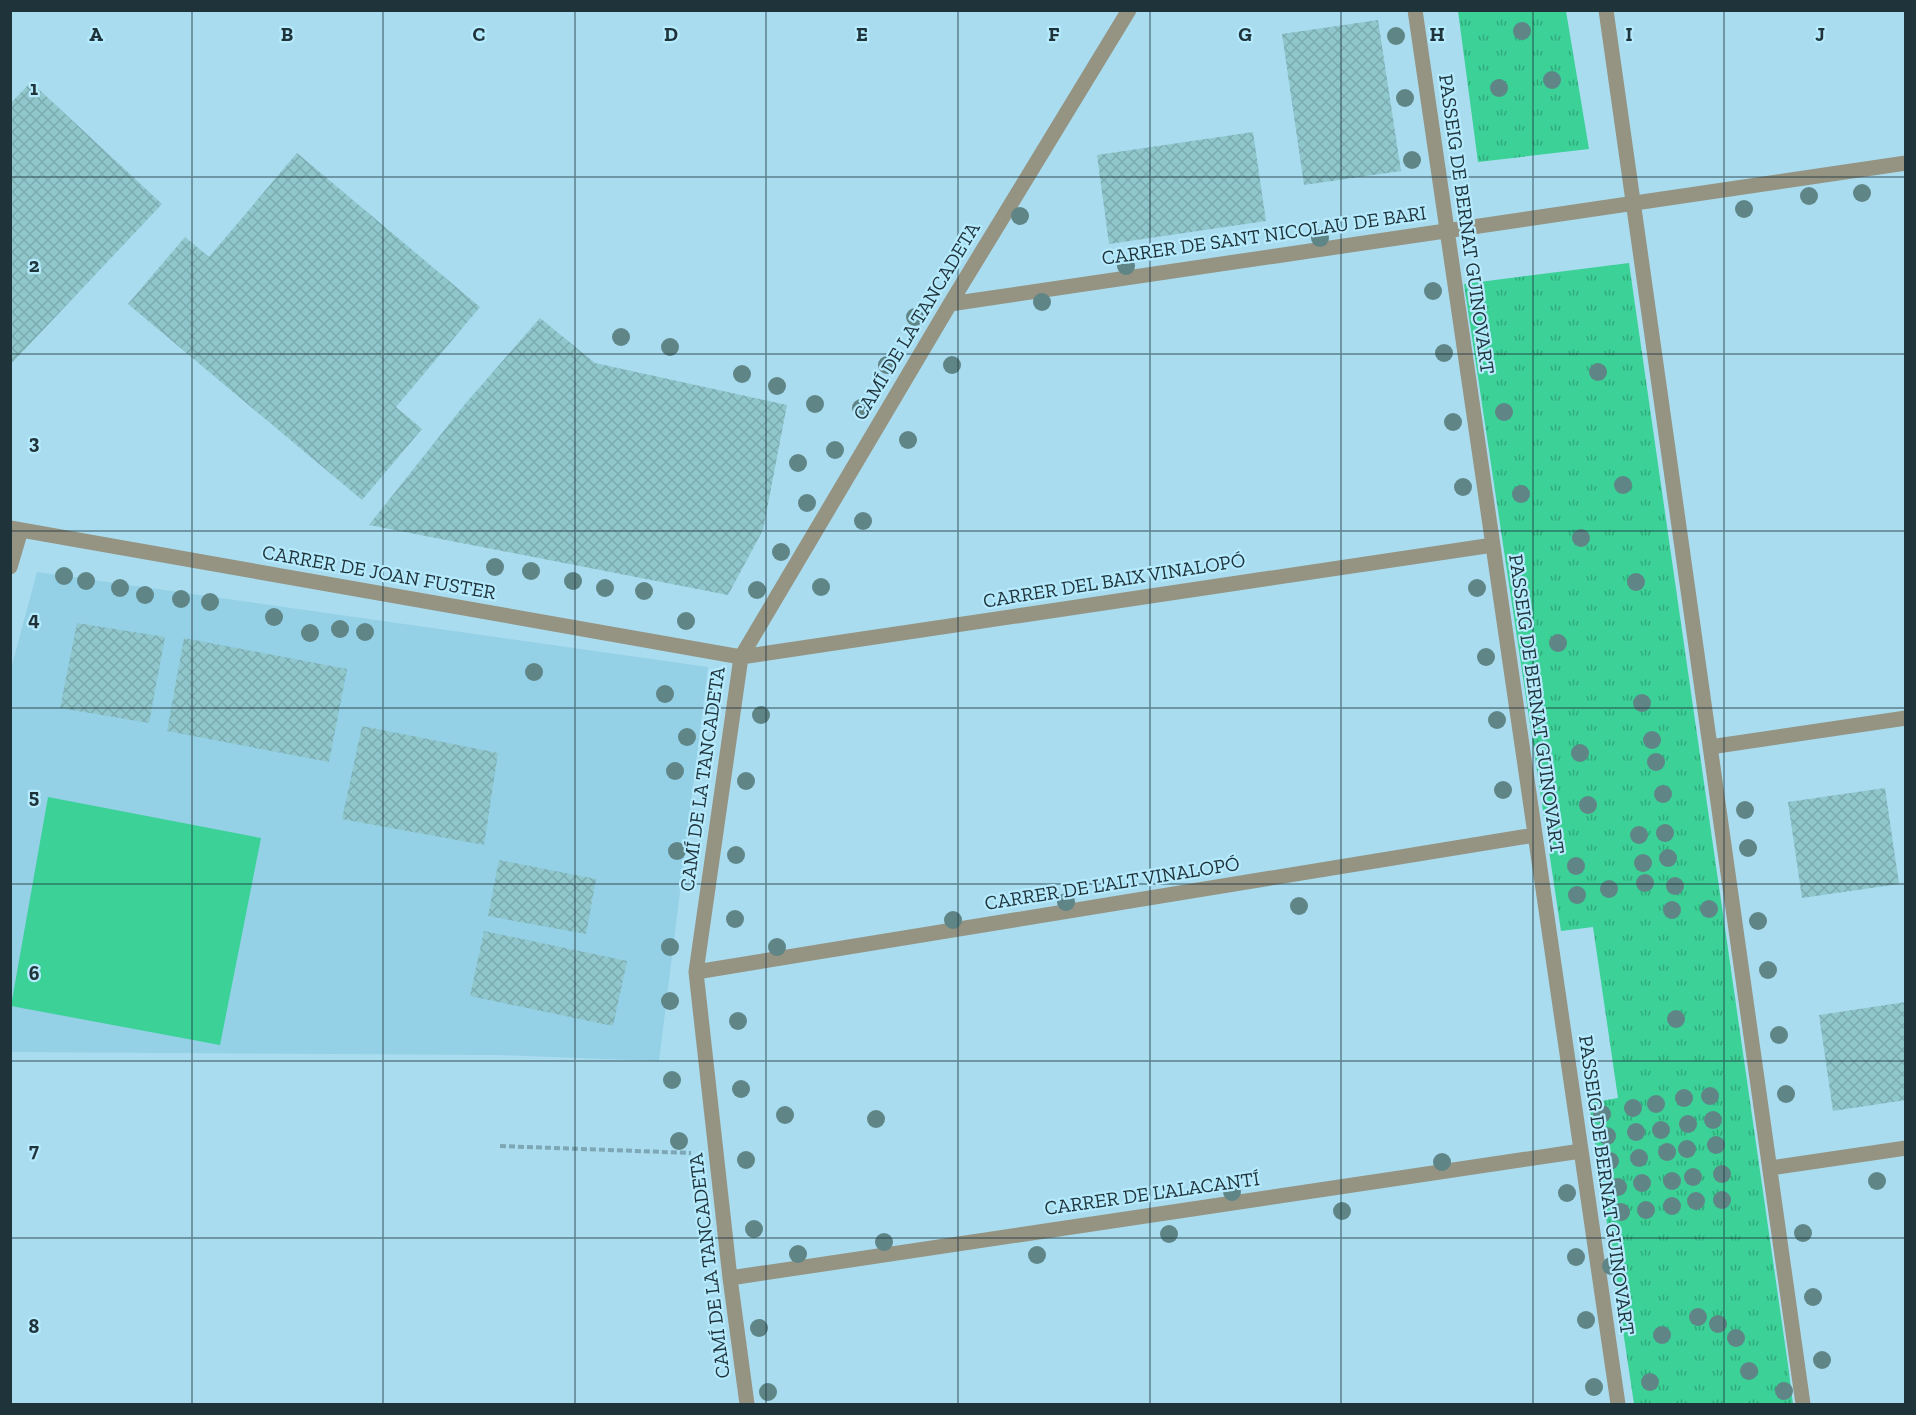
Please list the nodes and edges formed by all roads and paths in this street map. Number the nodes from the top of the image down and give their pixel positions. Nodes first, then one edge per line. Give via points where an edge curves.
1 (1129, 10) edge
2 (1415, 10) edge
3 (1606, 10) edge
4 (1905, 163) edge
5 (1633, 202) junction
6 (1447, 230) junction
7 (950, 304) junction
8 (16, 529) edge
9 (1492, 545) junction
10 (10, 567) edge
11 (741, 657) junction
12 (1905, 718) edge
13 (1710, 747) junction
14 (1535, 835) junction
15 (696, 972) junction
16 (500, 1146) dead end
17 (1905, 1148) edge
18 (1581, 1151) junction
19 (716, 1154) junction
20 (1770, 1168) junction
21 (730, 1278) junction
22 (747, 1404) edge
23 (1618, 1404) edge
24 (1803, 1404) edge

1 - 7 street, CAMÍ DE LA TANCADETA
2 - 6 street, PASSEIG DE BERNAT GUINOVART
3 - 5 street
4 - 5 street, CARRER DE SANT NICOLAU DE BARI
5 - 6 street, CARRER DE SANT NICOLAU DE BARI
5 - 13 street
6 - 7 street, CARRER DE SANT NICOLAU DE BARI
6 - 9 street, PASSEIG DE BERNAT GUINOVART
7 - 11 street, CAMÍ DE LA TANCADETA
8 - 10 street
8 - 11 street, CARRER DE JOAN FUSTER
9 - 11 street, CARRER DEL BAIX VINALOPÓ
9 - 14 street, PASSEIG DE BERNAT GUINOVART
11 - 15 street, CAMÍ DE LA TANCADETA
12 - 13 street
13 - 20 street
14 - 15 street, CARRER DE L'ALT VINALOPÓ
14 - 18 street, PASSEIG DE BERNAT GUINOVART
15 - 19 street, CAMÍ DE LA TANCADETA
16 - 19 path
17 - 20 street
18 - 21 street, CARRER DE L'ALACANTÍ
18 - 23 street, PASSEIG DE BERNAT GUINOVART
19 - 21 street, CAMÍ DE LA TANCADETA
20 - 24 street
21 - 22 street, CAMÍ DE LA TANCADETA

